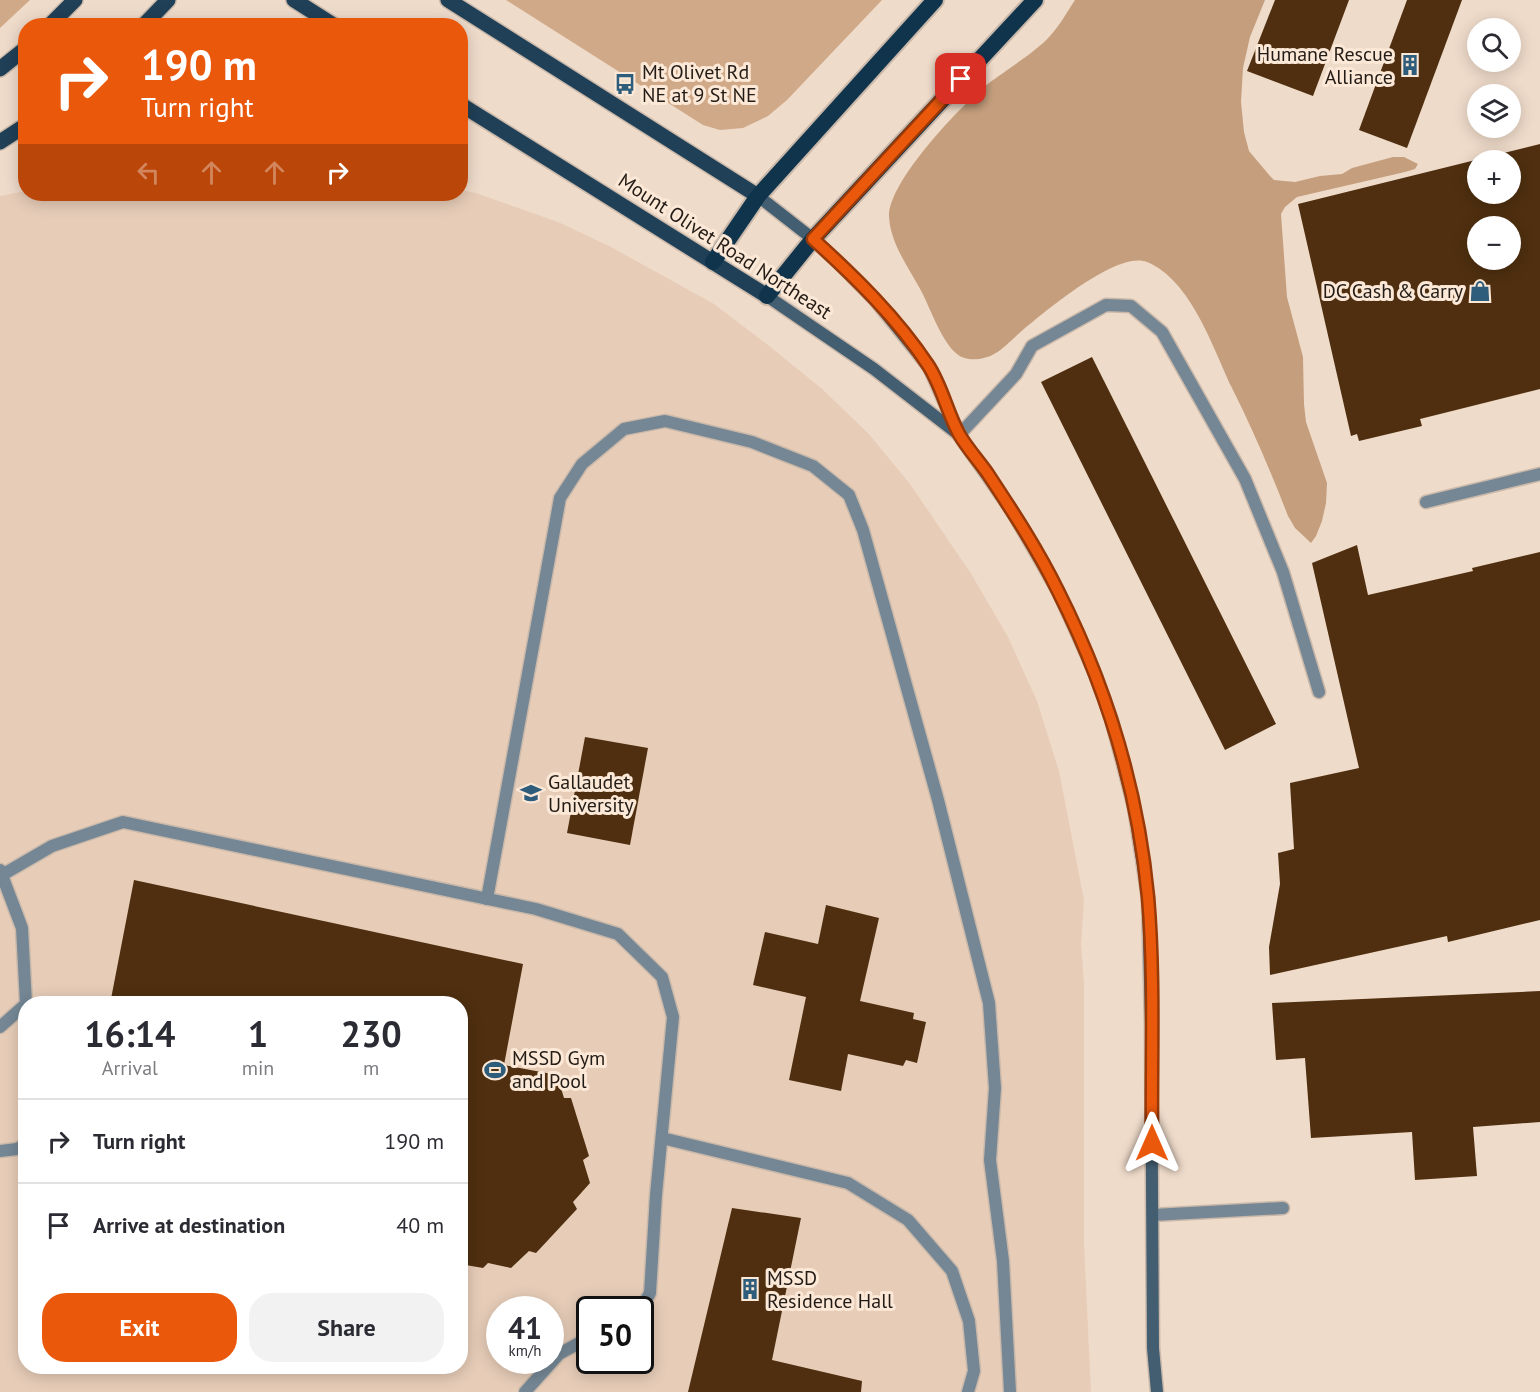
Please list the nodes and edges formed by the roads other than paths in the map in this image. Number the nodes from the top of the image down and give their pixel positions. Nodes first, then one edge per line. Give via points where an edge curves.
1 (75, 0) edge
2 (168, 0) edge
3 (294, 0) edge
4 (448, 0) edge
5 (935, 0) edge
6 (1035, 0) edge
7 (57, 18) edge
8 (151, 18) edge
9 (322, 18) edge
10 (18, 54) edge
11 (0, 69) edge
12 (468, 109) edge
13 (18, 130) edge
14 (0, 142) edge
15 (758, 196) junction
16 (813, 239) junction
17 (713, 262) junction
18 (767, 296) junction
19 (959, 435) junction
20 (1540, 474) edge
21 (1426, 502) dead end
22 (1319, 692) dead end
23 (1, 872) edge
24 (487, 899) junction
25 (26, 996) edge
26 (18, 1011) edge
27 (0, 1027) edge
28 (662, 1138) junction
29 (18, 1148) edge
30 (0, 1151) edge
31 (1283, 1208) dead end
32 (1153, 1215) junction
33 (648, 1296) edge
34 (576, 1345) edge
35 (525, 1392) edge
36 (968, 1392) edge
37 (1010, 1392) edge
38 (1157, 1392) edge

1 - 7 main road
2 - 8 main road
3 - 9 main road
4 - 15 main road, Mount Olivet Road Northeast
5 - 15 highway
6 - 16 highway
10 - 11 main road
12 - 17 main road, Mount Olivet Road Northeast
13 - 14 main road
15 - 16 main road, Mount Olivet Road Northeast
15 - 17 highway
16 - 18 highway
16 - 19 main road, Mount Olivet Road Northeast via 875,300 929,367
17 - 18 main road, Mount Olivet Road Northeast
18 - 19 main road, Mount Olivet Road Northeast via 865,363
19 - 22 street via 1016,374 1032,346 1106,305 1131,306 1162,333 1245,479 1283,572
19 - 32 main road, Mount Olivet Road Northeast via 1012,511 1058,591 1094,671 1123,763 1148,898
20 - 21 street
23 - 24 street via 52,846 123,822
23 - 25 street via 22,928
24 - 28 street via 618,934 662,977 673,1017
24 - 37 street via 560,498 582,464 624,429 665,421 752,442 813,466 849,495 863,530 938,800 989,1003 995,1088 990,1160 1004,1261
26 - 27 street
28 - 33 street
28 - 36 street via 848,1183 908,1220 952,1271 969,1321 974,1371
29 - 30 street
31 - 32 street
32 - 38 main road, Mount Olivet Road Northeast via 1153,1348
34 - 35 street via 560,1354

